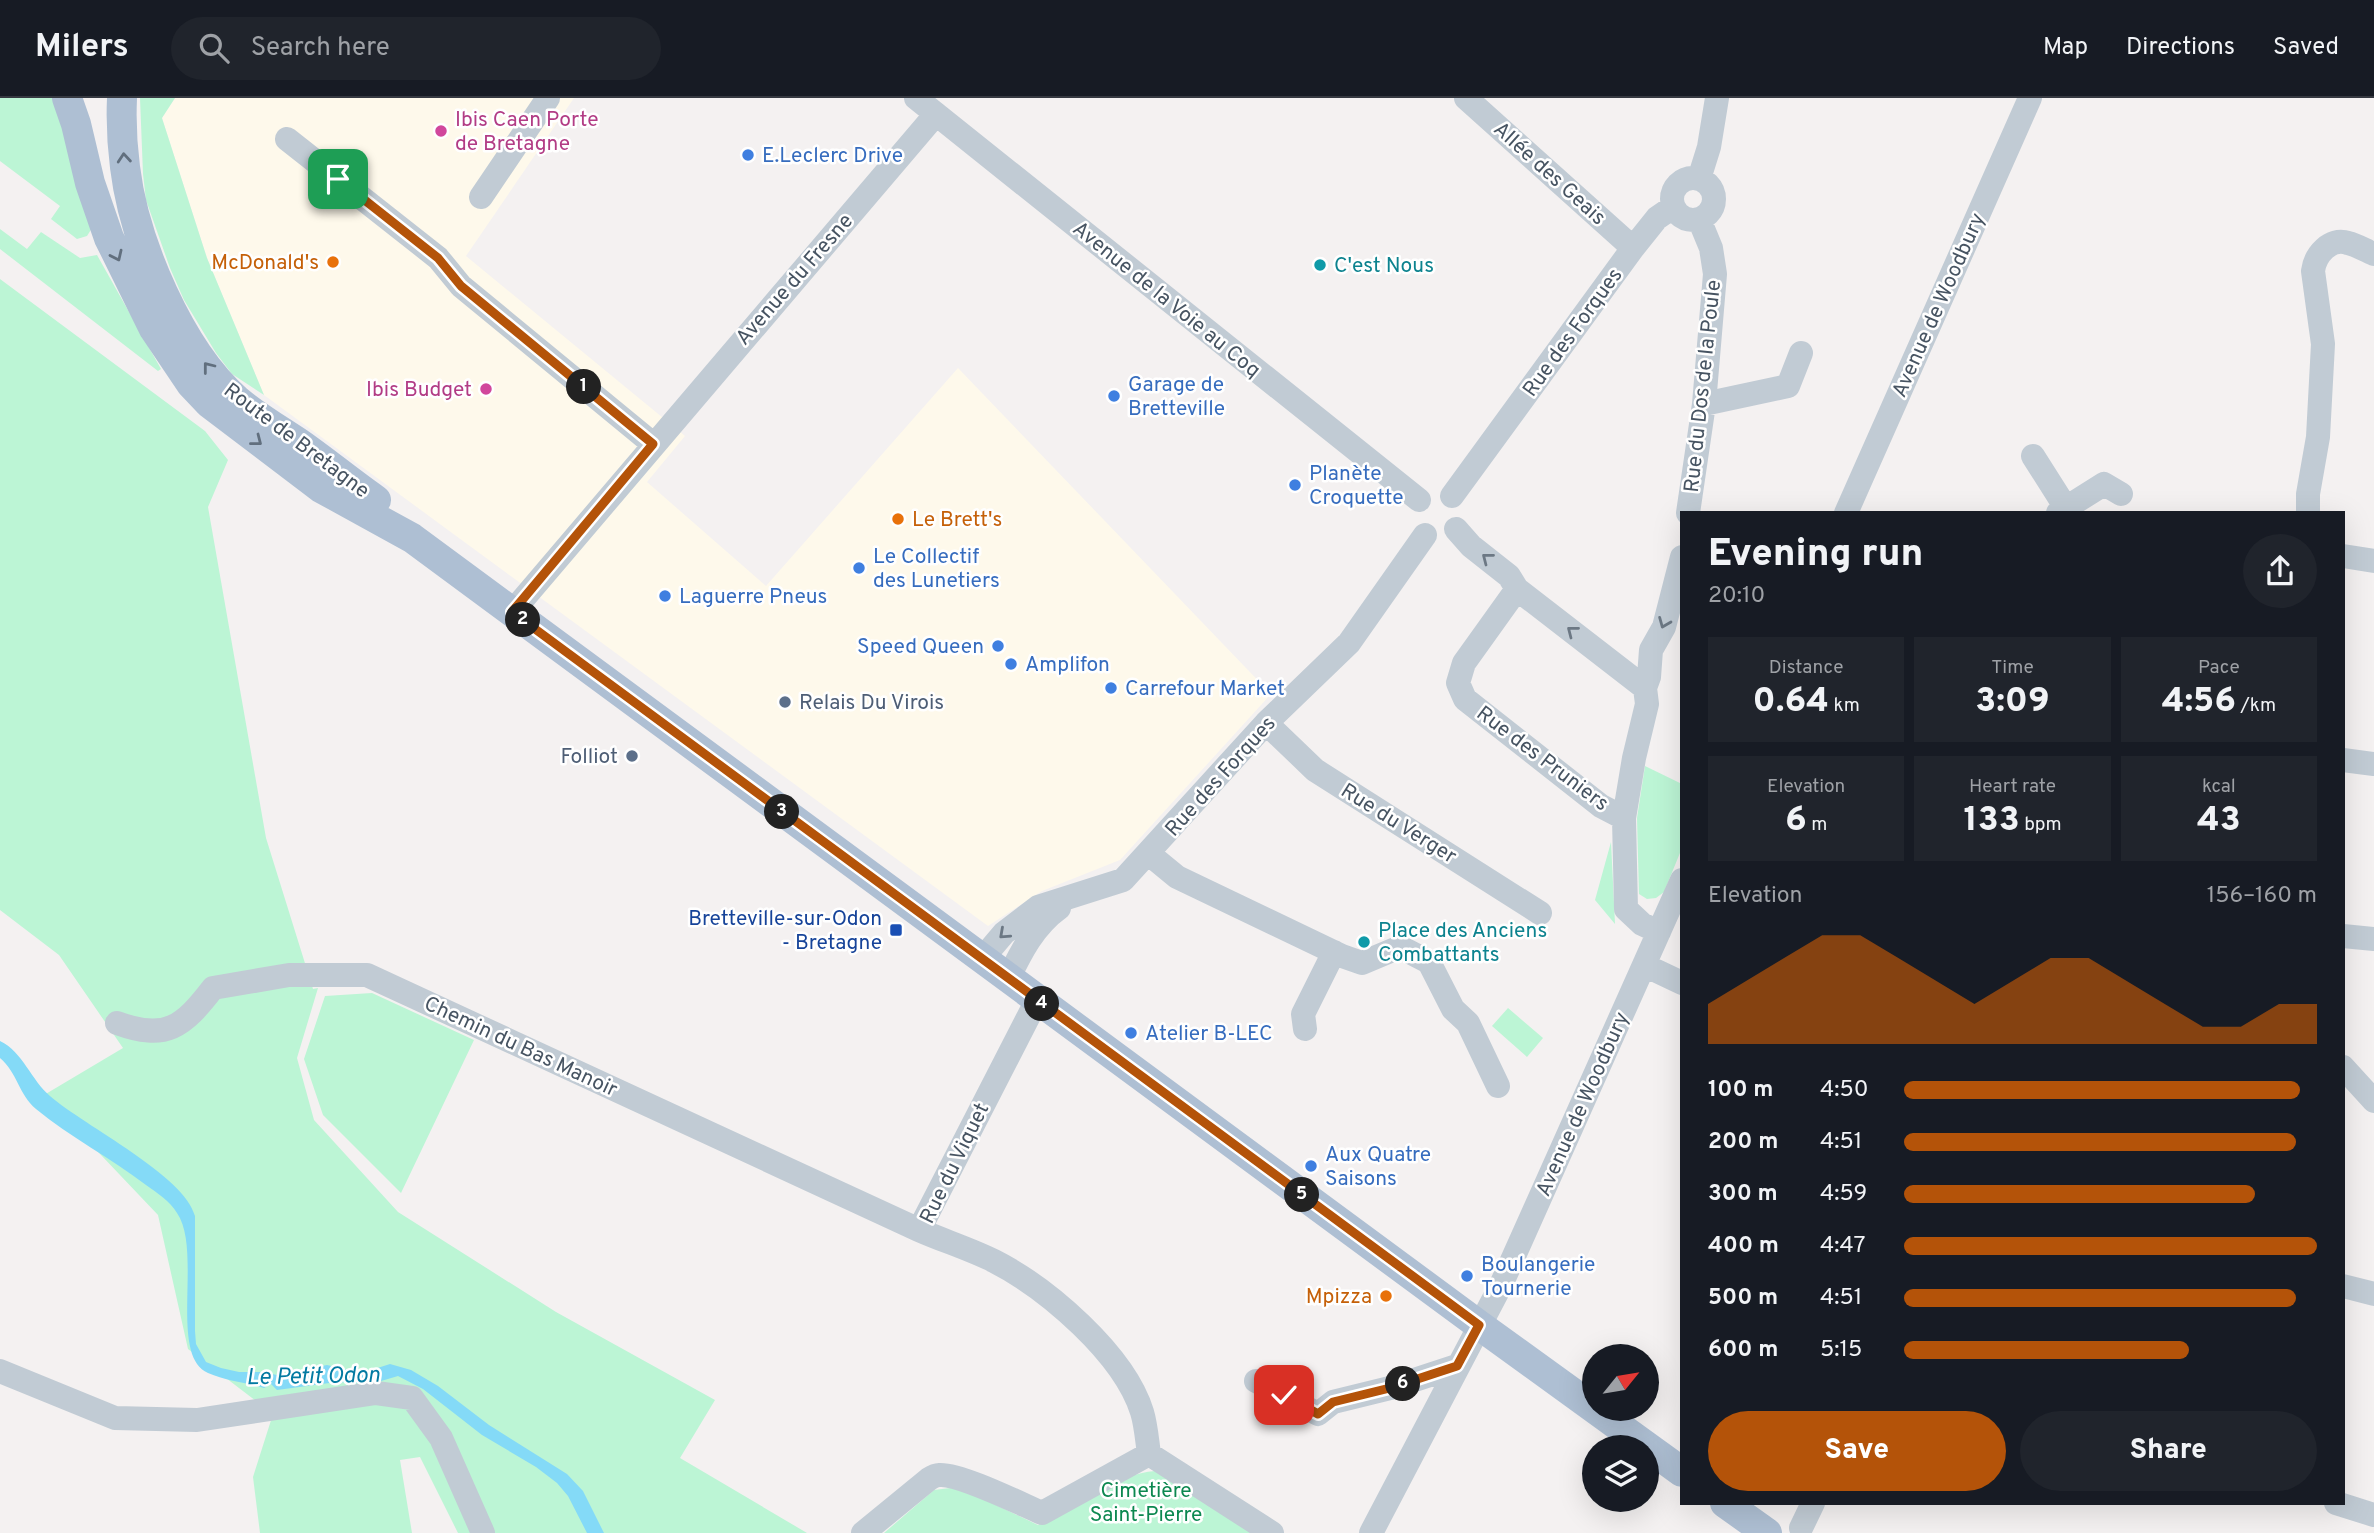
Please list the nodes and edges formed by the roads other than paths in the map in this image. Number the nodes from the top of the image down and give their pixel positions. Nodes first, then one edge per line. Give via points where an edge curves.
1 (67, 98) edge
2 (122, 98) edge
3 (548, 98) edge
4 (916, 98) edge
5 (1466, 98) edge
6 (1717, 98) edge
7 (2030, 98) edge
8 (936, 114) junction
9 (287, 139) dead end
10 (1699, 179) junction
11 (481, 197) dead end
12 (1673, 207) junction
13 (1699, 219) junction
14 (1633, 248) junction
15 (2374, 254) edge
16 (1801, 353) dead end
17 (1704, 404) junction
18 (653, 444) junction
19 (2033, 456) dead end
20 (2122, 494) dead end
21 (1452, 496) junction
22 (1419, 500) junction
23 (2062, 510) edge
24 (1688, 511) edge
25 (1847, 511) edge
26 (2308, 511) edge
27 (1456, 529) junction
28 (1425, 535) junction
29 (412, 538) junction
30 (2345, 556) edge
31 (2374, 561) edge
32 (1680, 565) edge
33 (1517, 589) junction
34 (512, 612) junction
35 (1651, 650) junction
36 (1613, 663) junction
37 (1645, 688) junction
38 (1266, 723) junction
39 (2345, 760) edge
40 (2374, 764) edge
41 (1624, 818) junction
42 (1149, 854) junction
43 (1680, 884) edge
44 (1076, 895) junction
45 (1540, 913) dead end
46 (2345, 936) edge
47 (2374, 939) edge
48 (1651, 949) junction
49 (1334, 952) junction
50 (982, 959) junction
51 (1680, 964) edge
52 (1008, 979) junction
53 (1680, 982) edge
54 (1037, 1000) junction
55 (117, 1023) dead end
56 (1305, 1029) dead end
57 (2345, 1069) edge
58 (1498, 1086) dead end
59 (2374, 1101) edge
60 (919, 1230) junction
61 (2345, 1287) edge
62 (2374, 1294) edge
63 (1479, 1325) junction
64 (1457, 1366) junction
65 (0, 1371) edge
66 (1256, 1381) dead end
67 (1149, 1454) junction
68 (1680, 1471) edge
69 (1728, 1505) edge
70 (1812, 1505) edge
71 (2342, 1505) edge
72 (2374, 1515) edge
73 (1801, 1528) dead end
74 (483, 1533) edge
75 (863, 1533) edge
76 (1272, 1533) edge
77 (1371, 1533) edge
78 (1767, 1533) edge

1 -> 29 main road, Route de Bretagne via 109,238 154,329 191,384 209,403 321,488
29 -> 2 main road, Route de Bretagne via 384,506 236,399 193,347 172,311 135,214 125,170
3 - 11 street
4 - 8 street, Avenue de la Voie au Coq
5 - 14 street, Allée des Geais
6 - 10 street
7 - 25 street, Avenue de Woodbury
8 - 18 street, Avenue du Fresne
8 - 22 street, Avenue de la Voie au Coq
9 - 18 street via 438,258 461,286
10 - 12 street via 1689,178 1677,185
10 - 13 street via 1714,199 1709,212
12 - 13 street via 1686,219
12 - 14 street, Rue des Forques via 1657,218
13 - 17 street, Rue du Dos de la Poule via 1715,274
14 - 21 street, Rue des Forques
15 - 26 street via 2339,242 2324,249 2314,263 2323,344
16 - 17 street via 1788,386
17 - 24 street, Rue du Dos de la Poule
18 - 34 street, Avenue du Fresne
19 - 23 street
20 - 23 street via 2104,484
21 - 22 street via 1436,491
21 - 27 street via 1461,514
22 - 28 street via 1414,519
27 - 28 street via 1443,537
33 -> 27 street via 1509,576
28 - 38 street, Rue des Forques via 1349,643
29 - 34 main road, Route de Bretagne
30 - 31 street
32 -> 35 street via 1664,627
36 -> 33 street
33 - 41 street, Rue des Pruniers via 1464,663 1458,682 1465,699 1601,806
34 - 50 main road, Route de Bretagne
35 - 36 street
35 - 37 street
36 - 37 street
37 - 41 street via 1647,704
38 - 42 street, Rue des Forques
38 - 45 street, Rue du Verger via 1315,770
39 - 40 street
41 - 48 street via 1626,909 1642,924
42 - 44 street, Rue des Forques via 1123,880
42 - 49 street via 1177,877
43 - 48 street, Avenue de Woodbury
44 -> 50 street, Rue des Forques via 1038,907 1004,933
44 - 52 street, Rue des Forques via 1040,925
46 - 47 street
48 - 51 street
48 - 53 street
48 - 63 street, Avenue de Woodbury
49 - 56 street via 1303,1014
49 - 58 street via 1362,963 1400,947 1429,962 1453,1009 1468,1024
50 - 52 main road, Route de Bretagne
52 - 54 main road, Route de Bretagne
54 - 60 street, Rue du Viquet
54 - 63 main road, Route de Bretagne
55 - 60 street, Chemin du Bas Manoir via 141,1031 168,1029 192,1015 213,988 289,975 367,975
57 - 59 street
60 - 67 street, Rue du Viquet via 1021,1277 1102,1346 1128,1381 1142,1412
61 - 62 street
63 - 64 street, Avenue de Woodbury
63 - 68 main road, Route de Bretagne
64 - 66 street via 1333,1402 1318,1414
64 - 77 street, Avenue de Woodbury
65 - 74 street via 115,1418 197,1420 376,1393 412,1398 441,1438
67 - 75 street via 1042,1513 993,1491 940,1475
67 - 76 street
69 - 78 main road
70 - 73 street
71 - 72 street

